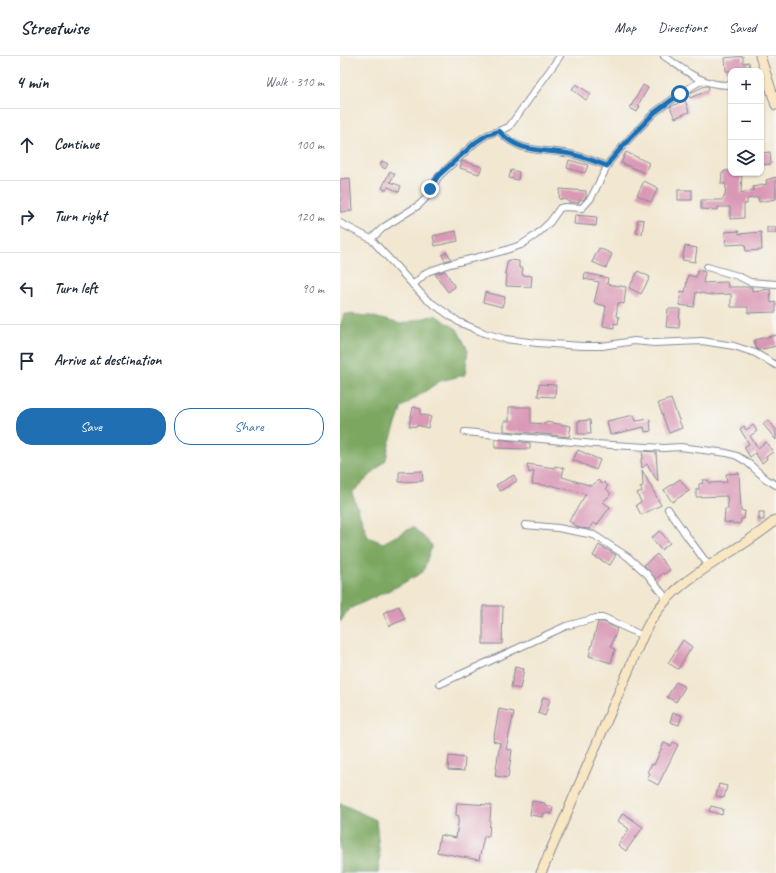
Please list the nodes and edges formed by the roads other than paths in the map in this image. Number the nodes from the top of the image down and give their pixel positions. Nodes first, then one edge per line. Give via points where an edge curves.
1 (560, 56) edge
2 (664, 56) edge
3 (760, 56) edge
4 (762, 68) edge
5 (764, 78) edge
6 (702, 80) junction
7 (728, 85) edge
8 (776, 105) edge
9 (499, 131) junction
10 (607, 166) junction
11 (341, 224) edge
12 (371, 239) junction
13 (707, 267) dead end
14 (776, 284) edge
15 (413, 285) junction
16 (776, 365) edge
17 (465, 432) dead end
18 (776, 485) edge
19 (668, 509) dead end
20 (776, 520) edge
21 (525, 524) dead end
22 (709, 566) junction
23 (667, 599) junction
24 (642, 636) junction
25 (440, 684) dead end
26 (541, 873) edge

1 - 9 street via 508,127
2 - 6 street
3 - 4 main road
5 - 8 main road
6 - 7 street
6 - 10 street via 654,113
9 - 10 street via 507,140 530,149 572,155
9 - 12 street via 476,142 438,176 419,205 384,227
10 - 15 street via 582,208 560,208 550,222 521,245 427,272
11 - 12 street
12 - 15 street
13 - 14 street via 750,282
15 - 16 street via 426,299 459,322 505,339 602,346 634,341 702,341 734,346 755,353
17 - 18 street via 595,444 680,447 727,453 747,462
19 - 22 street
20 - 22 main road via 763,532
21 - 23 street via 594,536 647,574
22 - 23 main road
23 - 24 main road via 653,616
24 - 25 street via 605,618 596,618 566,626
24 - 26 main road

